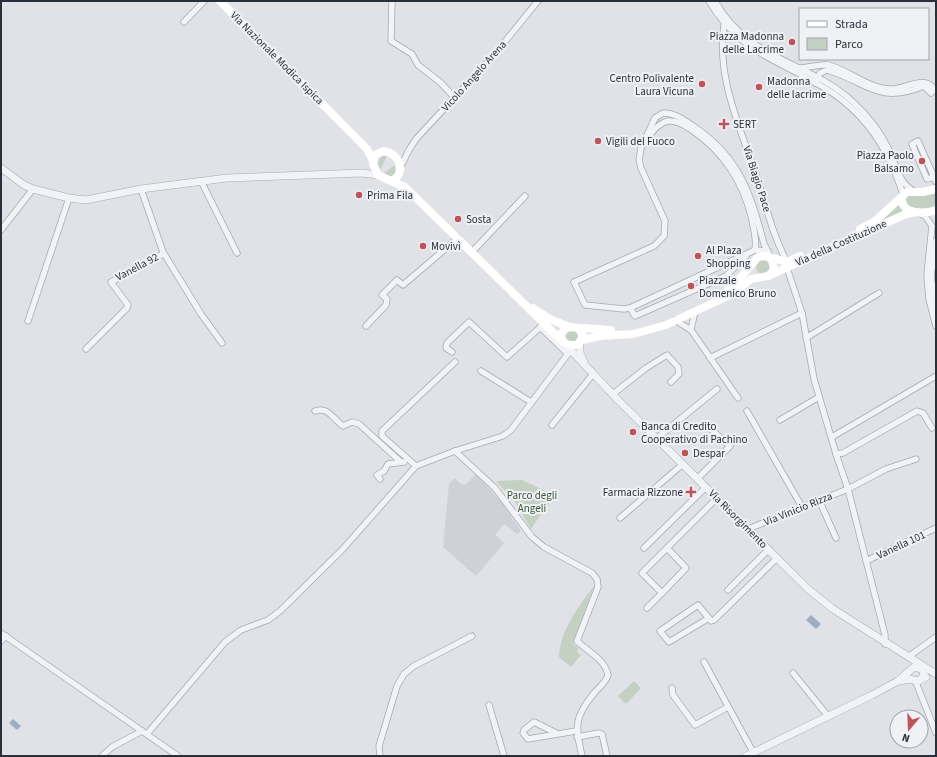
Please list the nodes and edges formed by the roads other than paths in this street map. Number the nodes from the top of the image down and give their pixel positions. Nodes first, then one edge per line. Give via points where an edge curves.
1 (204, 1) edge
2 (220, 1) edge
3 (392, 1) edge
4 (538, 1) edge
5 (709, 1) edge
6 (714, 1) edge
7 (184, 22) dead end
8 (727, 23) junction
9 (815, 67) junction
10 (796, 68) junction
11 (808, 76) junction
12 (818, 78) junction
13 (455, 98) junction
14 (335, 116) junction
15 (873, 128) junction
16 (647, 138) junction
17 (408, 150) junction
18 (383, 151) junction
19 (393, 154) junction
20 (373, 162) junction
21 (1, 168) edge
22 (400, 168) junction
23 (362, 172) junction
24 (378, 175) junction
25 (935, 179) edge
26 (201, 181) junction
27 (391, 181) junction
28 (33, 189) junction
29 (141, 189) junction
30 (936, 189) edge
31 (914, 191) junction
32 (526, 196) dead end
33 (902, 196) junction
34 (69, 198) junction
35 (936, 210) edge
36 (916, 212) junction
37 (437, 218) junction
38 (934, 227) edge
39 (1, 230) edge
40 (458, 238) junction
41 (936, 241) edge
42 (754, 251) junction
43 (163, 252) junction
44 (472, 252) junction
45 (237, 253) dead end
46 (769, 256) junction
47 (751, 259) junction
48 (934, 260) edge
49 (787, 265) junction
50 (768, 276) junction
51 (760, 277) junction
52 (511, 291) junction
53 (665, 292) junction
54 (879, 293) dead end
55 (669, 302) junction
56 (630, 308) junction
57 (936, 310) edge
58 (695, 311) junction
59 (802, 314) junction
60 (676, 320) junction
61 (28, 321) dead end
62 (366, 326) dead end
63 (542, 326) junction
64 (936, 326) edge
65 (570, 327) junction
66 (579, 329) junction
67 (691, 330) junction
68 (806, 338) junction
69 (582, 341) junction
70 (222, 343) dead end
71 (566, 348) junction
72 (86, 349) dead end
73 (452, 352) dead end
74 (710, 358) junction
75 (455, 362) dead end
76 (587, 368) junction
77 (481, 371) dead end
78 (592, 374) junction
79 (936, 376) edge
80 (671, 382) dead end
81 (717, 388) dead end
82 (613, 394) junction
83 (819, 397) junction
84 (738, 398) dead end
85 (532, 402) junction
86 (747, 410) dead end
87 (315, 411) dead end
88 (354, 416) dead end
89 (780, 420) dead end
90 (552, 425) dead end
91 (932, 428) dead end
92 (712, 430) dead end
93 (832, 437) junction
94 (657, 438) junction
95 (455, 451) junction
96 (836, 454) junction
97 (916, 459) dead end
98 (404, 462) junction
99 (683, 464) junction
100 (415, 468) junction
101 (697, 478) junction
102 (380, 479) dead end
103 (706, 487) junction
104 (848, 488) junction
105 (717, 498) junction
106 (819, 500) junction
107 (802, 507) junction
108 (620, 518) dead end
109 (936, 528) edge
110 (748, 529) junction
111 (836, 538) dead end
112 (644, 548) dead end
113 (666, 548) junction
114 (769, 550) junction
115 (777, 558) junction
116 (866, 561) junction
117 (728, 590) dead end
118 (662, 593) junction
119 (646, 608) dead end
120 (709, 618) junction
121 (1, 633) edge
122 (6, 636) junction
123 (472, 636) dead end
124 (936, 637) edge
125 (1, 641) edge
126 (885, 644) junction
127 (905, 655) junction
128 (704, 662) dead end
129 (917, 668) junction
130 (793, 673) dead end
131 (936, 675) edge
132 (918, 679) junction
133 (898, 681) junction
134 (672, 688) dead end
135 (489, 705) dead end
136 (728, 706) junction
137 (827, 715) junction
138 (145, 732) junction
139 (936, 733) edge
140 (558, 734) junction
141 (577, 734) junction
142 (753, 752) junction
143 (102, 756) edge
144 (178, 756) edge
145 (380, 756) edge
146 (504, 756) edge
147 (582, 756) edge
148 (607, 756) edge
149 (746, 756) edge

1 - 7 street
2 - 14 main road, Via Nazionale Modica Ispica
3 - 13 street via 391,41 412,54 418,65
4 - 13 street, Vicolo Angelo Arena
5 - 8 street
6 - 8 street
8 - 10 street via 757,46
8 - 11 street via 754,51
8 - 49 street, Via Biagio Pace via 722,37 723,65 733,107
9 - 10 street
9 - 11 street
9 - 12 street via 820,69
9 - 12 street via 829,65 872,85 888,89 909,87 923,81 927,84 898,94 887,94 870,90 829,71
10 - 11 street
11 - 12 street
12 - 15 street via 846,96
13 - 17 street, Vicolo Angelo Arena
14 - 18 main road via 370,146
14 - 20 main road via 367,149
15 - 31 street via 888,148 903,183
15 - 33 street via 885,150
16 - 42 street via 661,123 675,121 697,134 720,155 736,176 746,198 756,240
16 - 46 street via 655,118 668,113 682,118 711,138 744,180
16 - 56 street via 640,153 640,164 665,221 664,236 654,246 574,282 585,305
17 - 19 street
17 - 22 street
18 - 19 main road
18 - 20 main road via 377,153
19 - 22 main road via 399,161
20 - 23 street
20 - 24 main road
21 - 28 street
22 - 27 main road via 398,176
22 - 37 main road via 407,184
23 - 24 street
23 - 26 street
24 - 27 main road
25 - 25 street via 927,179 912,144 918,141
26 - 29 street
26 - 45 street
27 - 37 main road via 405,187
28 - 34 street
28 - 39 street
29 - 34 street via 93,199
29 - 43 street, Vanella 92
30 - 31 main road
31 - 33 main road, Via della Costituzione
32 - 44 street
33 - 36 main road via 904,207
33 - 49 main road, Via della Costituzione via 869,224
34 - 61 street
35 - 36 main road, Via della Costituzione
36 - 38 street via 925,216
36 - 49 main road, Via della Costituzione
37 - 40 main road
38 - 64 street via 926,275
40 - 44 main road
40 - 62 street via 403,285 397,280 382,294 387,299 386,305
41 - 48 street
42 - 46 street
42 - 47 street
43 - 70 street
43 - 72 street, Vanella 92 via 111,282 128,305 127,308
44 - 52 main road
46 - 47 main road
46 - 49 main road, Via della Costituzione
46 - 50 main road via 774,269
47 - 51 main road via 753,272
47 - 53 street
47 - 55 street via 726,276
47 - 66 main road via 730,288 662,321 632,329
48 - 57 street via 932,284
49 - 50 main road, Via della Costituzione
49 - 59 street, Via Biagio Pace
50 - 51 main road
51 - 58 main road via 752,278 730,295
52 - 63 main road
52 - 65 main road via 544,316
53 - 55 street
53 - 56 street
54 - 68 street
55 - 56 street via 635,316
58 - 60 main road
58 - 67 street
59 - 68 street, Via Biagio Pace
59 - 74 street
60 - 67 street
60 - 69 main road via 633,334 600,336
63 - 71 main road
63 - 71 street
63 - 73 street via 507,357 469,322 447,343 446,348
65 - 66 main road
65 - 71 main road via 560,335
66 - 69 main road
67 - 74 street
68 - 83 street, Via Biagio Pace
69 - 71 main road
69 - 76 street via 580,354
71 - 76 street
71 - 85 street
74 - 84 street
75 - 100 street via 382,431 382,436
76 - 78 street, Via Risorgimento
77 - 85 street
78 - 82 street, Via Risorgimento
78 - 90 street
79 - 93 street
80 - 82 street via 679,374 678,367 667,355
81 - 94 street
82 - 94 street, Via Risorgimento
83 - 89 street
83 - 93 street, Via Biagio Pace
85 - 95 street via 511,430 503,436
86 - 107 street
87 - 98 street via 327,411 343,426 352,422 359,424
88 - 98 street
91 - 96 street via 923,413 917,411
92 - 101 street via 730,446
93 - 96 street, Via Biagio Pace
94 - 99 street, Via Risorgimento
95 - 100 street
95 - 141 street via 495,488 532,537 544,547 592,573 597,579 598,587 577,641 600,660 608,674 580,712
96 - 104 street, Via Biagio Pace
97 - 104 street, Via Vinicio Rizza via 886,469
98 - 100 street
98 - 102 street via 388,464 378,475
99 - 101 street, Via Risorgimento
99 - 108 street
100 - 138 street via 342,550 280,611 268,620 241,630 225,642
101 - 103 street, Via Risorgimento
103 - 105 street, Via Risorgimento
103 - 112 street
104 - 106 street, Via Vinicio Rizza
104 - 116 street, Via Biagio Pace
105 - 110 street, Via Risorgimento
105 - 113 street
106 - 107 street, Via Vinicio Rizza
106 - 111 street
107 - 110 street, Via Vinicio Rizza
109 - 116 street, Vanella 101
110 - 114 street, Via Risorgimento
113 - 118 street via 686,568
113 - 118 street via 642,573
114 - 115 street, Via Risorgimento
114 - 117 street
115 - 120 street via 714,620 711,621
115 - 126 street, Via Risorgimento via 823,602
116 - 126 street, Via Biagio Pace via 885,635
118 - 119 street
120 - 120 street via 698,605 660,631 669,642
121 - 122 street
122 - 125 street
122 - 138 street
123 - 145 street via 414,666 404,674 397,686 382,734
124 - 127 street
126 - 127 street, Via Risorgimento
127 - 129 street
128 - 136 street
129 - 131 street
129 - 132 street via 924,674
129 - 132 street via 910,676
129 - 133 street
130 - 137 street
131 - 132 street
132 - 133 street
132 - 139 street
133 - 137 street
134 - 136 street via 673,695 695,725
135 - 146 street
136 - 142 street
137 - 142 street
138 - 143 street via 112,747
138 - 144 street
140 - 140 street via 528,739 523,733 534,722
140 - 141 street
141 - 147 street
141 - 148 street via 602,734
142 - 149 street

